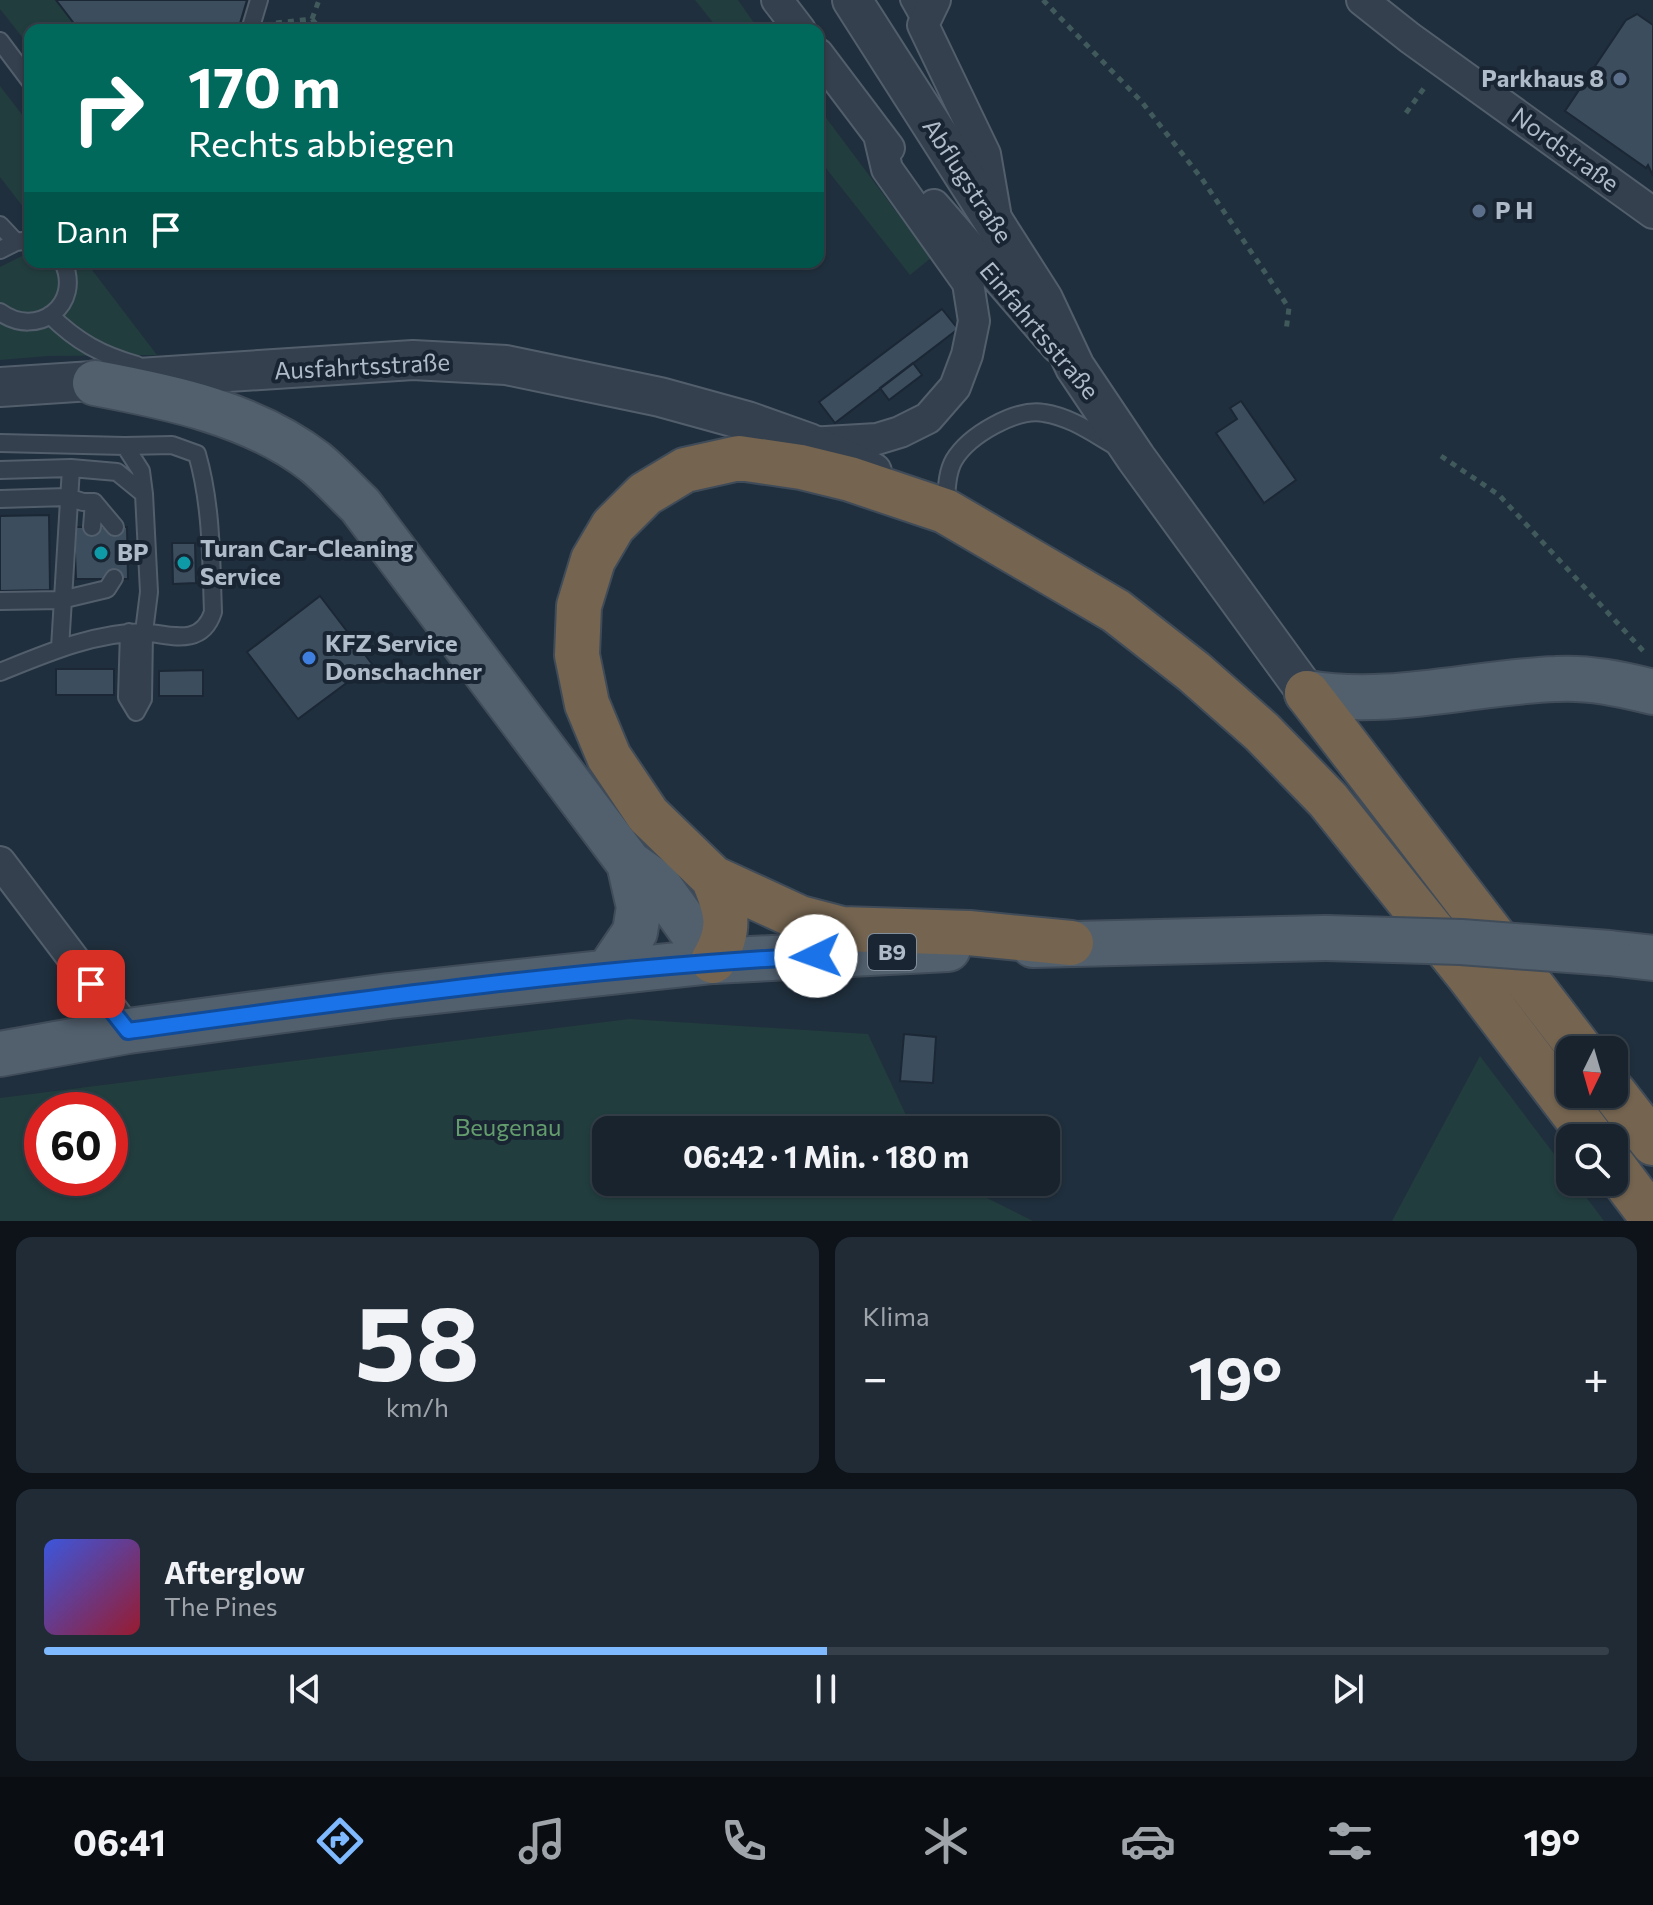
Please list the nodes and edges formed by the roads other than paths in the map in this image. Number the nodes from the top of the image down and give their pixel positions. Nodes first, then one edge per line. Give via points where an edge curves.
1 (259, 0) edge
2 (777, 0) edge
3 (852, 0) edge
4 (1362, 0) edge
5 (922, 8) edge
6 (252, 24) edge
7 (795, 24) edge
8 (0, 41) edge
9 (824, 62) edge
10 (24, 73) edge
11 (879, 135) junction
12 (1653, 213) edge
13 (0, 225) edge
14 (998, 228) junction
15 (23, 241) edge
16 (0, 250) edge
17 (65, 268) edge
18 (1, 314) edge
19 (50, 315) junction
20 (1075, 367) junction
21 (185, 377) junction
22 (95, 383) junction
23 (0, 387) edge
24 (0, 443) edge
25 (809, 443) junction
26 (125, 446) junction
27 (1136, 458) junction
28 (71, 468) junction
29 (0, 470) edge
30 (144, 494) junction
31 (67, 497) junction
32 (0, 499) edge
33 (94, 502) junction
34 (945, 511) junction
35 (92, 527) dead end
36 (115, 527) dead end
37 (114, 578) dead end
38 (92, 579) dead end
39 (84, 595) junction
40 (61, 600) junction
41 (0, 601) edge
42 (137, 632) junction
43 (60, 648) junction
44 (0, 672) edge
45 (1653, 692) edge
46 (1307, 693) junction
47 (0, 862) edge
48 (629, 863) junction
49 (713, 878) junction
50 (1071, 943) junction
51 (1653, 958) edge
52 (713, 961) junction
53 (608, 972) junction
54 (128, 1031) junction
55 (1570, 1036) edge
56 (0, 1054) edge
57 (1626, 1108) edge
58 (1581, 1124) edge
59 (1653, 1143) edge
60 (1628, 1186) edge
61 (1653, 1219) edge

1 - 6 lane
2 - 7 street
3 - 14 street, Abflugstraße
4 - 12 street, Nordstraße
5 - 14 street via 985,154
8 - 10 lane
9 - 11 street, Einfahrtsstraße
11 - 20 street, Einfahrtsstraße via 947,222
11 - 25 street via 887,169 968,283 974,321 967,355 955,387 928,418 877,439
13 - 15 lane
14 - 20 street, Abflugstraße via 1043,299
15 - 16 lane
17 - 19 lane via 66,295
18 - 19 lane via 26,323
19 - 21 lane via 71,335 110,358
20 - 27 street, Einfahrtsstraße
21 - 22 street, Ausfahrtsstraße
21 - 25 street, Ausfahrtsstraße via 413,360 506,365 660,397
22 - 23 street, Ausfahrtsstraße
22 - 48 main road via 251,425 314,462 360,505
24 - 26 lane
25 - 34 street, Ausfahrtsstraße
26 - 30 lane via 141,471
26 - 42 lane via 172,445 197,454 205,483 213,612 209,625 197,634
27 - 34 lane via 1064,418 1020,414 1000,421 954,460
27 - 46 street, Einfahrtsstraße
28 - 29 lane
28 - 30 lane via 117,472
28 - 31 lane
30 - 42 lane via 149,592
31 - 32 lane
31 - 33 lane
31 - 40 lane
33 - 35 lane
33 - 36 lane
34 - 49 highway via 850,479 739,458 685,470 645,494 613,526 593,560 579,606 577,655 587,704 609,757 648,815
34 - 58 highway via 1116,611 1262,732 1338,812
37 - 39 lane via 107,589
38 - 39 lane
39 - 40 lane
40 - 41 lane
40 - 43 lane
42 - 43 lane
43 - 44 lane
45 - 46 main road via 1557,678 1382,698
46 - 55 highway
47 - 54 street
48 - 52 main road via 657,883
48 - 53 main road via 639,907 635,932
49 - 50 highway via 800,918 842,929
49 - 52 highway via 726,908 725,942
50 - 51 main road, B9, bridge via 1326,938 1461,942
50 - 52 main road, B9
52 - 53 main road, B9
53 - 54 main road, B9
54 - 56 main road, B9
57 - 59 highway
60 - 61 highway

